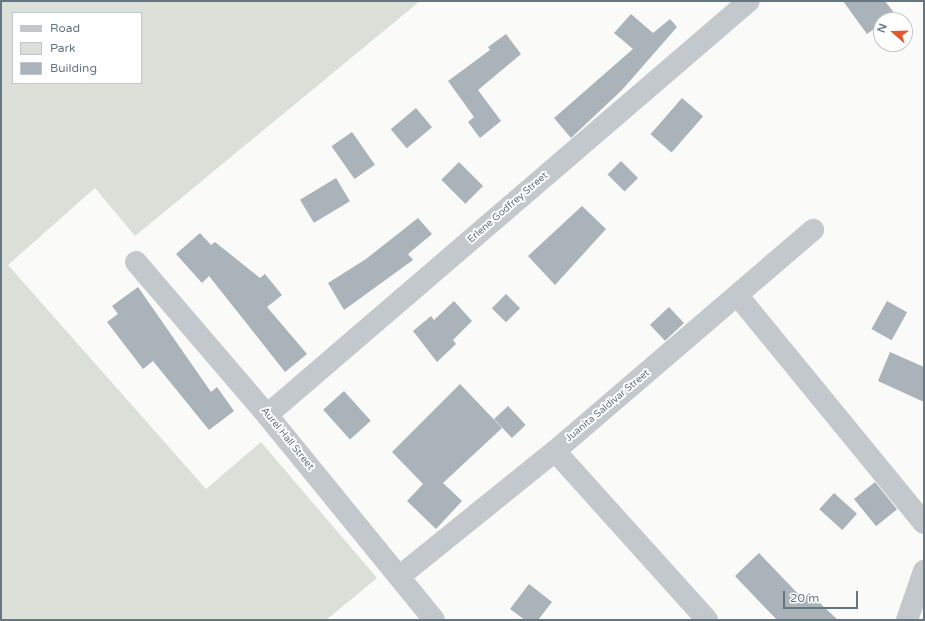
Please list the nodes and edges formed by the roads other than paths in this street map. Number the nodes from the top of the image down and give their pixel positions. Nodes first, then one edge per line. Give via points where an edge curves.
1 (749, 1) edge
2 (813, 230) dead end
3 (136, 262) dead end
4 (738, 296) junction
5 (267, 415) junction
6 (555, 451) junction
7 (924, 523) edge
8 (924, 571) edge
9 (400, 576) junction
10 (434, 620) edge
11 (707, 620) edge
12 (907, 620) edge

1 - 5 street, Erlene Godfrey Street
2 - 4 street, Juanita Saldivar Street
3 - 5 street, Aurel Hall Street
4 - 6 street, Juanita Saldivar Street
4 - 7 street
5 - 9 street, Aurel Hall Street
6 - 9 street, Juanita Saldivar Street
6 - 11 street
8 - 12 street
9 - 10 street, Aurel Hall Street

